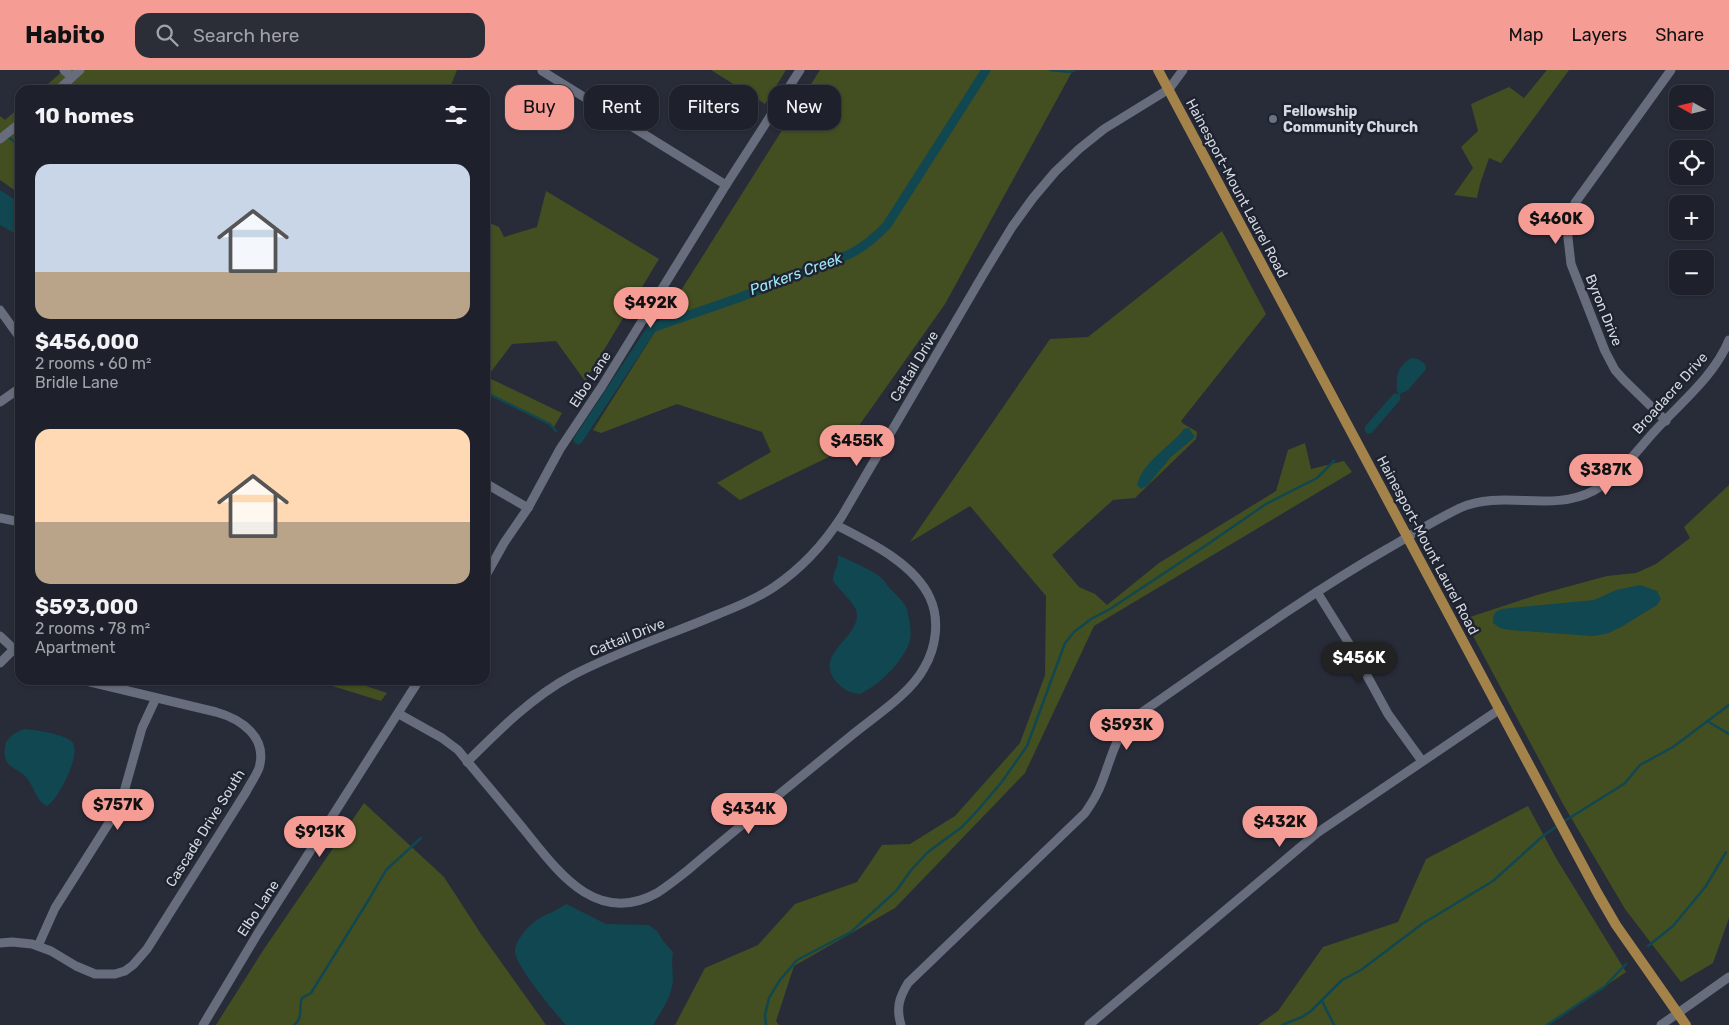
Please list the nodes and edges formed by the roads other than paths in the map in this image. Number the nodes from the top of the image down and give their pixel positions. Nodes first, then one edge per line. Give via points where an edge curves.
1 (64, 70) edge
2 (80, 70) edge
3 (800, 70) edge
4 (1158, 70) edge
5 (1183, 70) edge
6 (1671, 70) edge
7 (542, 71) dead end
8 (72, 77) junction
9 (63, 85) edge
10 (1169, 89) junction
11 (15, 127) edge
12 (0, 139) edge
13 (726, 185) junction
14 (0, 310) edge
15 (15, 331) edge
16 (1729, 340) edge
17 (15, 392) edge
18 (0, 402) edge
19 (1666, 421) junction
20 (490, 486) edge
21 (528, 508) junction
22 (0, 518) edge
23 (15, 521) edge
24 (836, 525) junction
25 (1408, 536) junction
26 (490, 568) edge
27 (1317, 592) junction
28 (0, 636) edge
29 (15, 650) edge
30 (15, 653) edge
31 (0, 663) edge
32 (103, 685) edge
33 (417, 685) edge
34 (156, 698) junction
35 (1500, 709) junction
36 (399, 714) junction
37 (1422, 761) junction
38 (467, 762) junction
39 (0, 943) edge
40 (38, 946) junction
41 (1729, 977) edge
42 (1678, 1014) junction
43 (202, 1025) edge
44 (901, 1025) edge
45 (1089, 1025) edge
46 (1661, 1025) edge
47 (1686, 1025) edge

1 - 8 street
2 - 8 street
3 - 13 street, Elbo Lane
4 - 10 main road, Hainesport-Mount Laurel Road
5 - 10 street
6 - 19 street, Byron Drive via 1575,203 1568,238 1571,264 1610,362
7 - 13 street
8 - 9 street
10 - 24 street, Cattail Drive via 1091,139 1066,160 1022,212
10 - 25 main road, Hainesport-Mount Laurel Road
11 - 12 street
13 - 21 street, Elbo Lane via 560,449
14 - 15 street
16 - 19 street, Broadacre Drive via 1713,368
17 - 18 street
19 - 25 street, Broadacre Drive via 1615,473 1582,496 1556,501 1500,501 1467,506
20 - 21 street
21 - 26 street, Elbo Lane
22 - 23 street
24 - 38 street, Cattail Drive via 806,561 775,587 560,682
24 - 38 street via 902,564 925,588 936,621 933,645 924,668 898,698 667,886 645,898 621,902 598,898 575,887 556,869
25 - 27 street, Broadacre Drive
25 - 35 main road, Hainesport-Mount Laurel Road
27 - 37 street via 1354,650 1388,714
27 - 44 street, Broadacre Drive via 1127,724 1120,733 1102,784 1085,813 908,983 899,1002
28 - 29 street
30 - 31 street
32 - 34 street, Cascade Drive South
33 - 36 street, Elbo Lane
34 - 40 street via 142,728 122,799 55,908
34 - 40 street, Cascade Drive South via 226,714 244,724 260,748 256,775 156,935 133,965 115,974 95,974
35 - 37 street
35 - 42 main road, Hainesport-Mount Laurel Road via 1616,925
36 - 38 street via 442,738
36 - 43 street, Elbo Lane
37 - 45 street via 1317,833
39 - 40 street, Cascade Drive South via 23,942
41 - 42 street
42 - 46 street
42 - 47 main road, Hainesport-Mount Laurel Road

